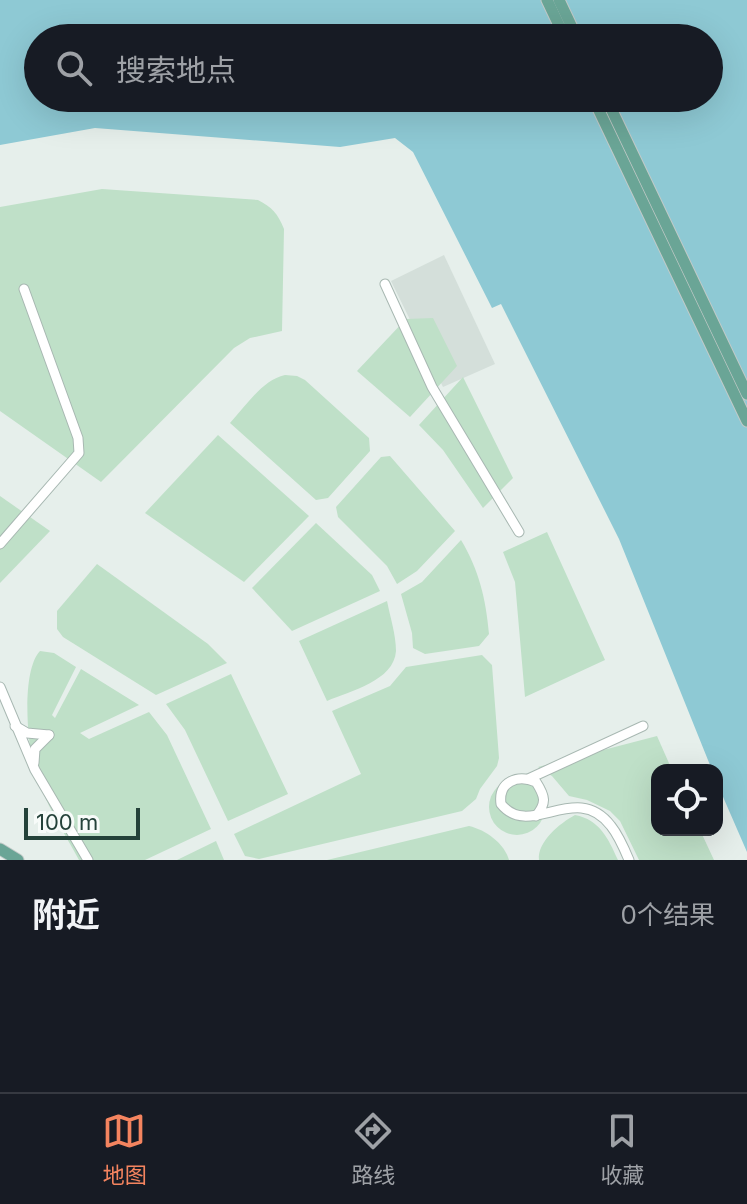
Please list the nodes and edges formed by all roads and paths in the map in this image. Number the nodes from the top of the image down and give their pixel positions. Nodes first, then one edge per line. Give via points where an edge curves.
1 (547, 0) edge
2 (559, 0) edge
3 (558, 24) edge
4 (570, 24) edge
5 (600, 112) edge
6 (613, 112) edge
7 (385, 284) dead end
8 (24, 289) dead end
9 (747, 394) edge
10 (747, 421) edge
11 (519, 532) dead end
12 (0, 544) edge
13 (0, 687) edge
14 (14, 725) junction
15 (643, 726) dead end
16 (35, 770) junction
17 (528, 779) junction
18 (536, 816) junction
19 (0, 849) edge
20 (18, 860) edge
21 (88, 860) edge
22 (629, 860) edge

1 - 3 main road
2 - 4 main road
5 - 10 main road
6 - 9 main road
7 - 11 street via 432,387
8 - 12 street via 79,453
13 - 14 street
14 - 16 street
14 - 16 street via 27,733 49,735 35,749
15 - 17 street
16 - 21 street
17 - 18 street via 536,782 545,799
17 - 18 street via 503,786 501,804 514,815
18 - 22 street via 574,806 593,809 610,824
19 - 20 main road

